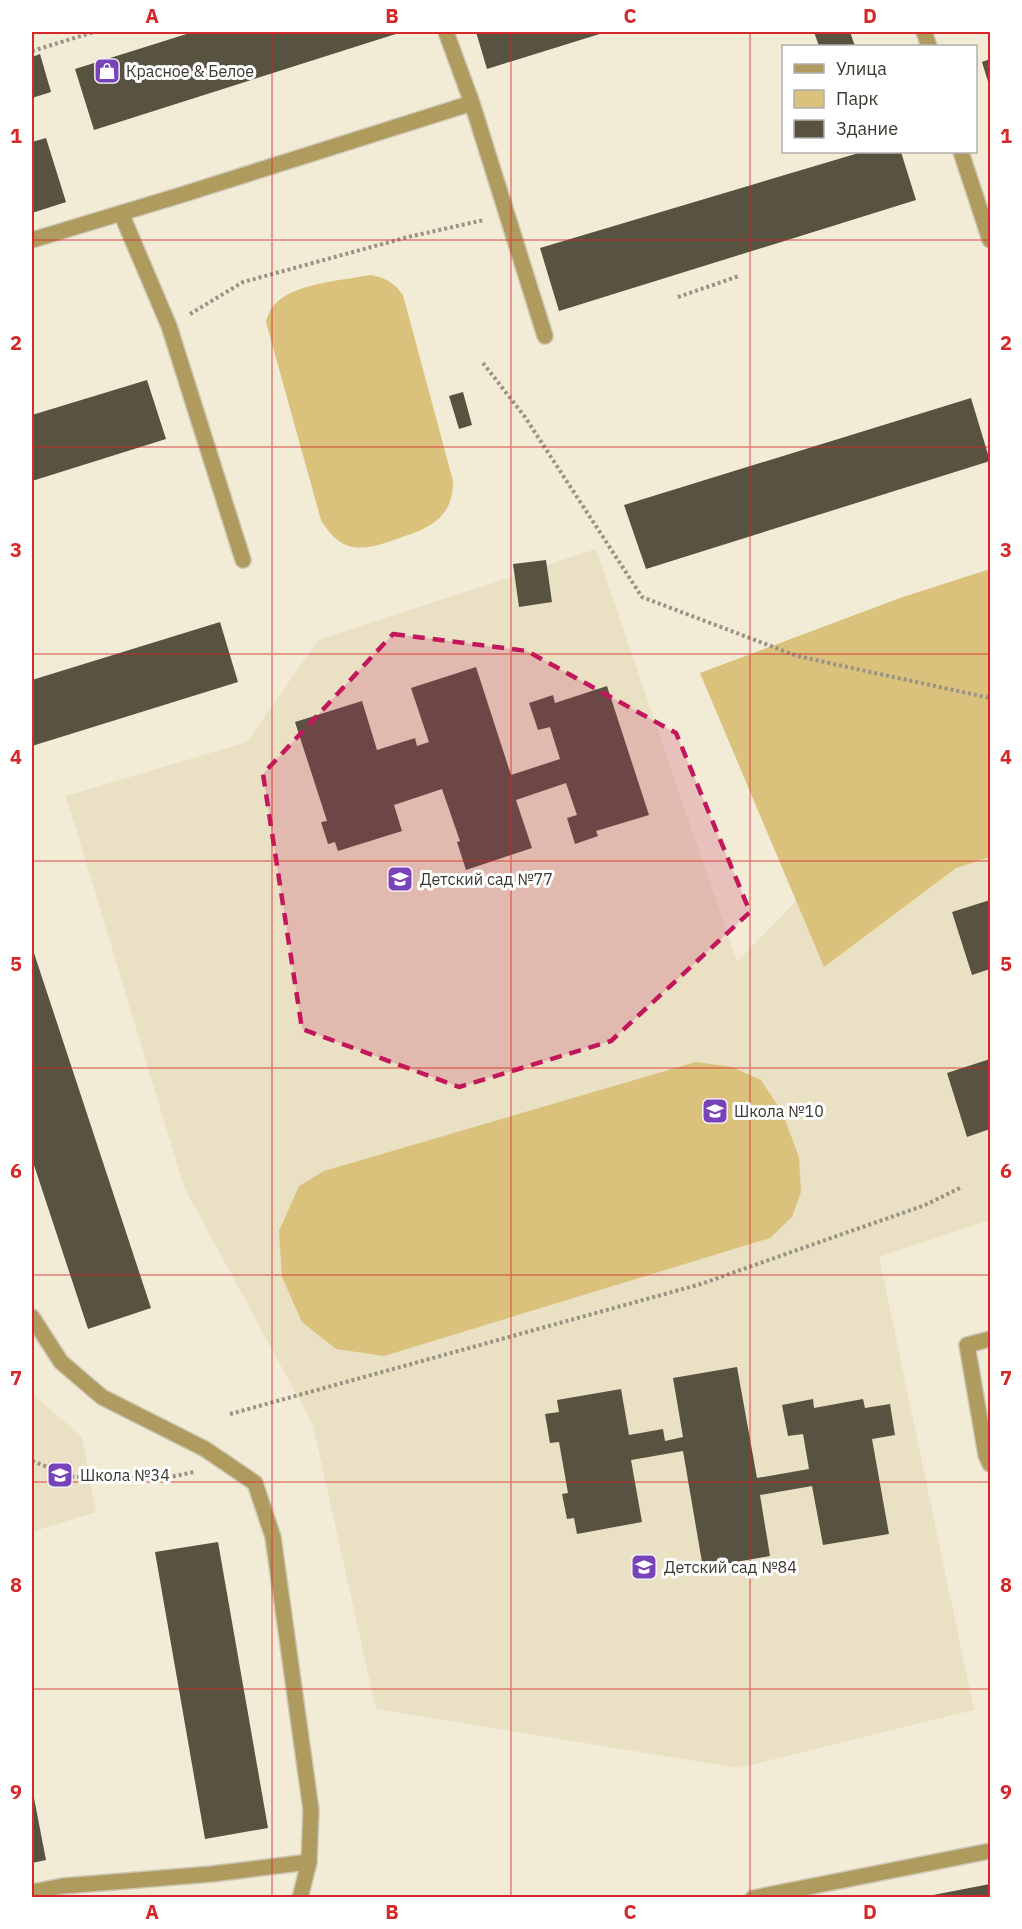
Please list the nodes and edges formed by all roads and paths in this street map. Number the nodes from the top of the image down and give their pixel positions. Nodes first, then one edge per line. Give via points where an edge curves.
1 (93, 32) edge
2 (446, 32) edge
3 (32, 51) edge
4 (472, 103) junction
5 (962, 153) edge
6 (121, 213) junction
7 (506, 217) junction
8 (32, 240) edge
9 (990, 240) edge
10 (739, 276) dead end
11 (678, 297) dead end
12 (169, 326) junction
13 (545, 336) dead end
14 (483, 363) dead end
15 (243, 560) dead end
16 (990, 698) edge
17 (962, 1187) dead end
18 (32, 1317) edge
19 (990, 1339) edge
20 (230, 1414) dead end
21 (32, 1461) edge
22 (990, 1464) edge
23 (195, 1472) dead end
24 (990, 1851) edge
25 (309, 1862) junction
26 (32, 1892) edge
27 (300, 1898) edge
28 (753, 1898) edge

1 - 3 path
2 - 4 street
4 - 6 street
4 - 7 street
5 - 9 street
6 - 8 street
6 - 12 street
7 - 12 path via 408,237 243,282
7 - 13 street
10 - 11 path
12 - 15 street
14 - 16 path via 525,417 642,597 797,656
17 - 20 path via 925,1205 701,1284
18 - 25 street via 61,1362 102,1397 205,1449 255,1483 273,1537 311,1810
19 - 22 street via 967,1345
21 - 23 path via 74,1477 161,1479
24 - 28 street
25 - 26 street
25 - 27 street

